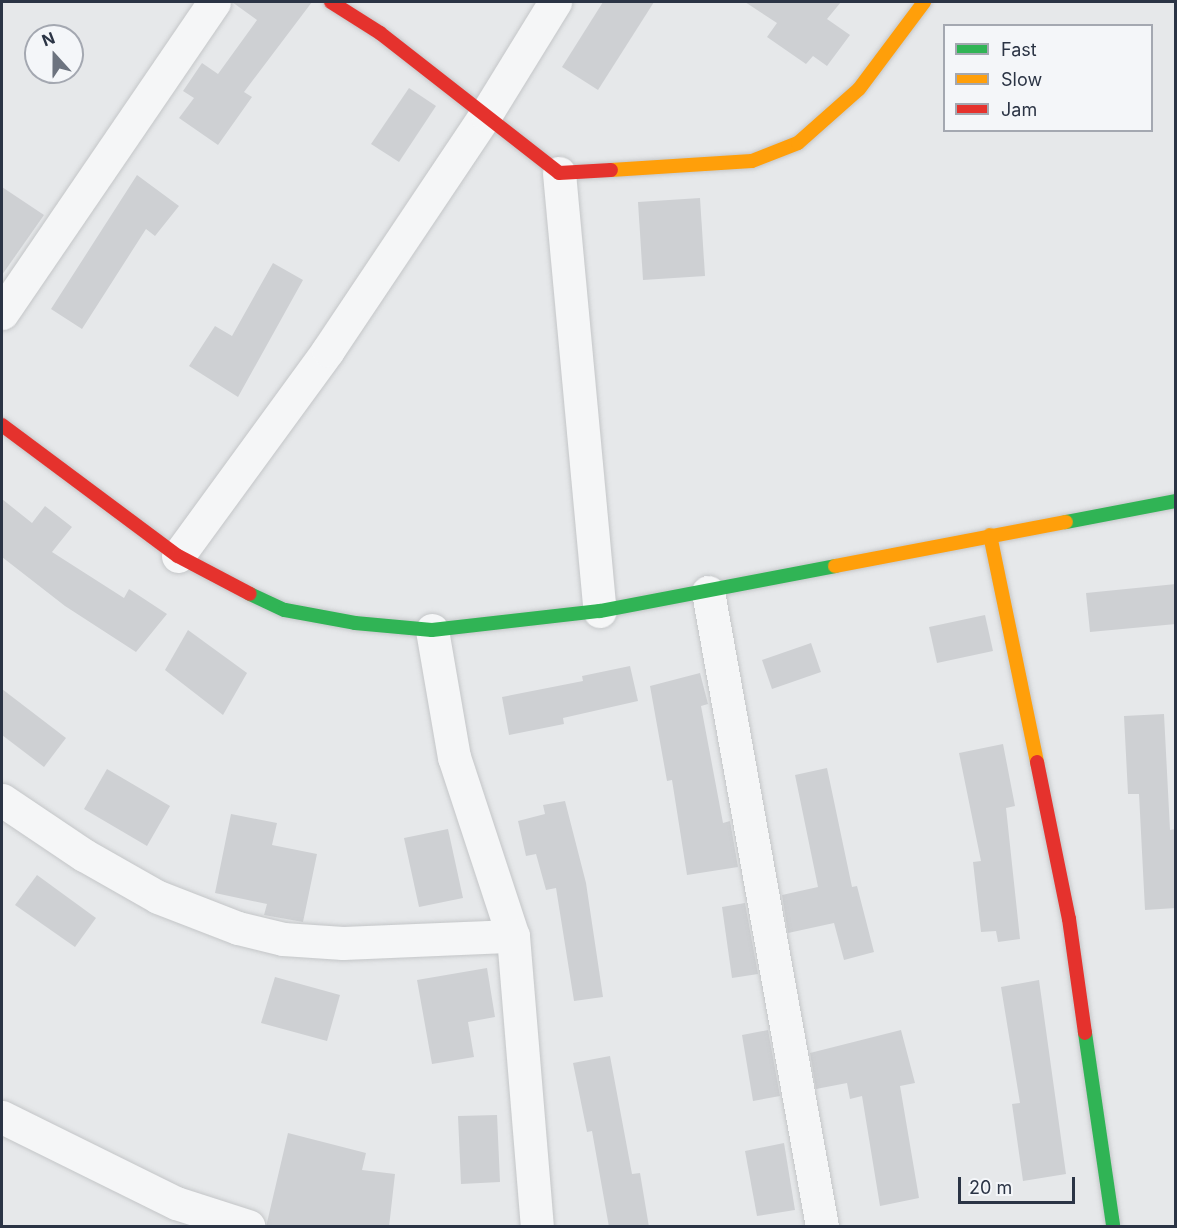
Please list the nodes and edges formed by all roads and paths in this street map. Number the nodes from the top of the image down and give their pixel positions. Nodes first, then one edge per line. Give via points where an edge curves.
1 (214, 2) edge
2 (331, 2) edge
3 (555, 2) edge
4 (924, 2) edge
5 (486, 114) junction
6 (559, 173) junction
7 (2, 314) edge
8 (2, 425) edge
9 (1176, 501) edge
10 (990, 536) junction
11 (178, 556) junction
12 (708, 592) junction
13 (600, 611) junction
14 (432, 630) junction
15 (2, 800) edge
16 (513, 936) junction
17 (2, 1117) edge
18 (534, 1226) edge
19 (248, 1227) edge
20 (822, 1227) edge
21 (1113, 1227) edge

1 - 7 street
2 - 5 street via 380,33
3 - 5 street
4 - 6 street via 859,89 798,143 752,160
5 - 6 street
5 - 11 street via 328,350
6 - 13 street
8 - 11 street
9 - 10 street
10 - 12 street
10 - 21 street via 1069,919
11 - 14 street via 285,610 355,623
12 - 13 street
12 - 20 street
13 - 14 street
14 - 16 street via 453,757
15 - 16 street via 84,855 158,897 238,928 283,939 343,943
16 - 18 street
17 - 19 street via 176,1203

